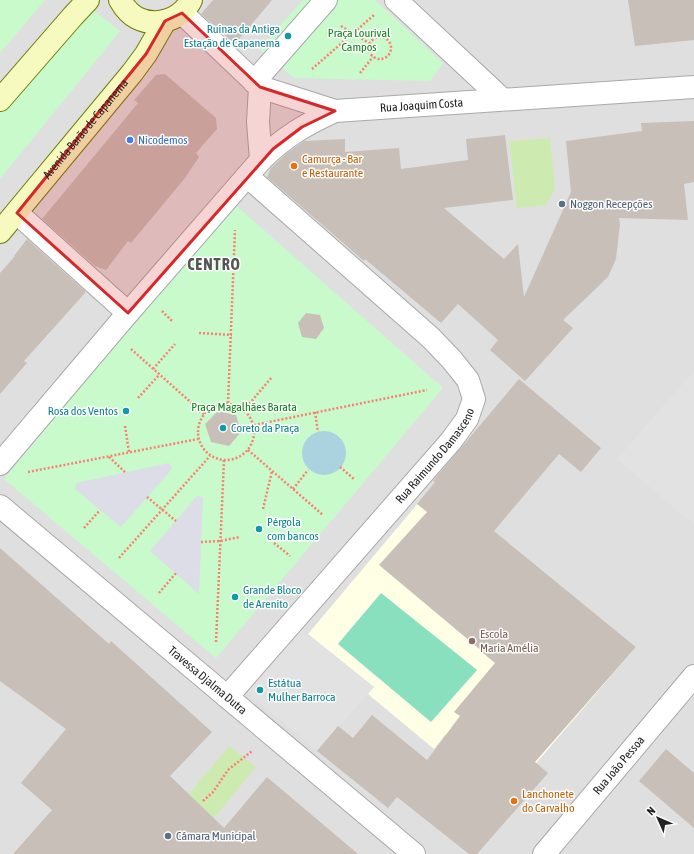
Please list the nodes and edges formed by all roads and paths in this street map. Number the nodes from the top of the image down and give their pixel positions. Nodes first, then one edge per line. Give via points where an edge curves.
1 (88, 0) edge
2 (120, 0) edge
3 (326, 0) edge
4 (396, 0) edge
5 (179, 11) edge
6 (374, 15) dead end
7 (340, 26) dead end
8 (353, 33) junction
9 (369, 43) junction
10 (372, 57) junction
11 (312, 69) dead end
12 (360, 73) dead end
13 (257, 84) junction
14 (694, 87) edge
15 (502, 99) junction
16 (0, 100) edge
17 (335, 111) junction
18 (254, 168) junction
19 (17, 213) junction
20 (235, 227) dead end
21 (0, 232) edge
22 (159, 309) dead end
23 (128, 313) junction
24 (173, 322) dead end
25 (199, 332) dead end
26 (232, 335) junction
27 (175, 344) dead end
28 (128, 346) dead end
29 (152, 369) junction
30 (159, 375) junction
31 (272, 377) dead end
32 (427, 390) dead end
33 (138, 398) dead end
34 (228, 403) junction
35 (244, 410) junction
36 (315, 412) junction
37 (204, 414) junction
38 (254, 425) junction
39 (125, 426) dead end
40 (318, 432) dead end
41 (198, 439) junction
42 (248, 450) junction
43 (130, 452) junction
44 (210, 456) junction
45 (108, 457) junction
46 (224, 460) junction
47 (0, 464) edge
48 (340, 468) dead end
49 (308, 470) dead end
50 (272, 471) junction
51 (27, 472) dead end
52 (126, 472) dead end
53 (354, 479) dead end
54 (293, 489) junction
55 (147, 496) dead end
56 (0, 506) edge
57 (163, 509) junction
58 (263, 509) dead end
59 (100, 510) dead end
60 (323, 515) dead end
61 (176, 520) dead end
62 (84, 528) dead end
63 (240, 537) dead end
64 (220, 541) junction
65 (201, 542) dead end
66 (274, 543) dead end
67 (290, 556) dead end
68 (119, 558) dead end
69 (176, 573) dead end
70 (159, 593) dead end
71 (216, 642) dead end
72 (694, 676) edge
73 (227, 697) junction
74 (273, 735) junction
75 (203, 801) dead end
76 (414, 854) edge
77 (544, 854) edge

1 - 16 street
2 - 5 street via 126,10 137,18 151,22
3 - 13 street
4 - 15 street
5 - 13 street, Rua Joaquim Costa
5 - 19 street, Avenida Barão de Capanema via 132,73
6 - 8 path
7 - 8 path
8 - 9 path
8 - 11 path
9 - 10 path via 369,53
9 - 10 path via 380,36 387,39 390,45 390,52 384,58
10 - 12 path
13 - 17 street, Rua Joaquim Costa
13 - 18 street via 258,122
14 - 15 street, Rua Joaquim Costa
15 - 17 street, Rua Joaquim Costa
17 - 18 street via 291,134
18 - 23 street
18 - 73 street, Rua Raimundo Damasceno via 452,360 468,380 474,399 467,419 451,441
19 - 21 street, Avenida Barão de Capanema
19 - 23 street
20 - 26 path
22 - 24 path
23 - 47 street
25 - 26 path
26 - 34 path
27 - 29 path
28 - 29 path
29 - 30 path
30 - 33 path
30 - 37 path
31 - 35 path
32 - 36 path
34 - 35 path
34 - 37 path via 210,408
35 - 38 path
36 - 38 path
36 - 40 path
37 - 41 path via 197,430
38 - 42 path via 254,434
39 - 43 path
41 - 43 path
41 - 44 path
42 - 46 path via 233,460
42 - 50 path
43 - 45 path
44 - 46 path
44 - 57 path
45 - 51 path
45 - 52 path
46 - 64 path
48 - 53 path
49 - 54 path
50 - 54 path
50 - 58 path
54 - 60 path
55 - 57 path
56 - 73 street, Travessa Djalma Dutra
57 - 61 path
57 - 68 path
59 - 62 path
63 - 64 path
64 - 65 path
64 - 71 path
66 - 67 path
69 - 70 path
72 - 77 street, Rua João Pessoa
73 - 74 street, Travessa Djalma Dutra
74 - 75 path via 228,770 213,792
74 - 76 street, Travessa Djalma Dutra

